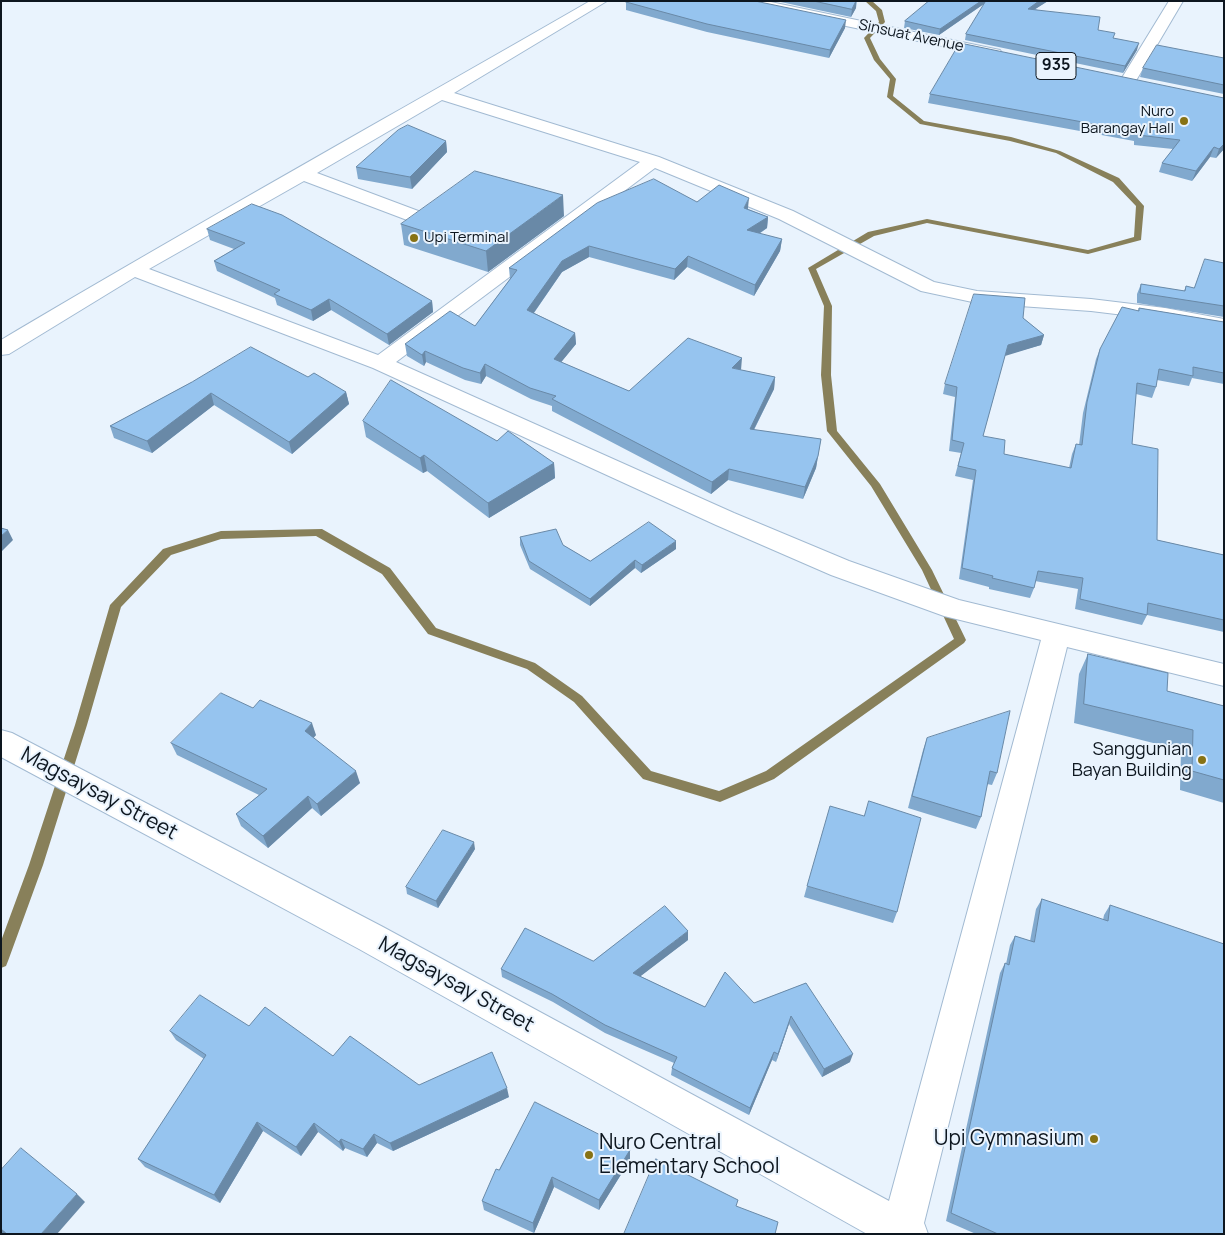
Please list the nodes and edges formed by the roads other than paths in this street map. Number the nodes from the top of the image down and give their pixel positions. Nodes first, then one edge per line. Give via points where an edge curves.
1 (600, 1) edge
2 (745, 1) edge
3 (1176, 1) edge
4 (1013, 57) edge
5 (1109, 77) edge
6 (1128, 81) junction
7 (1147, 85) edge
8 (441, 94) junction
9 (653, 161) junction
10 (303, 174) junction
11 (422, 219) edge
12 (133, 270) junction
13 (1224, 325) edge
14 (1, 349) edge
15 (381, 363) junction
16 (1056, 635) junction
17 (1224, 675) edge
18 (1, 742) edge
19 (905, 1232) edge

1 - 8 street
2 - 4 street, Sinsuat Avenue / 935
3 - 6 street
5 - 6 street
6 - 7 street
8 - 9 street
8 - 10 street
9 - 13 street via 786,216 928,287 977,297 1090,305
9 - 15 street
10 - 11 street
10 - 12 street
12 - 14 street
12 - 15 street
15 - 16 street via 840,568 954,609
16 - 17 street
16 - 19 street
18 - 19 street, Magsaysay Street via 371,938

